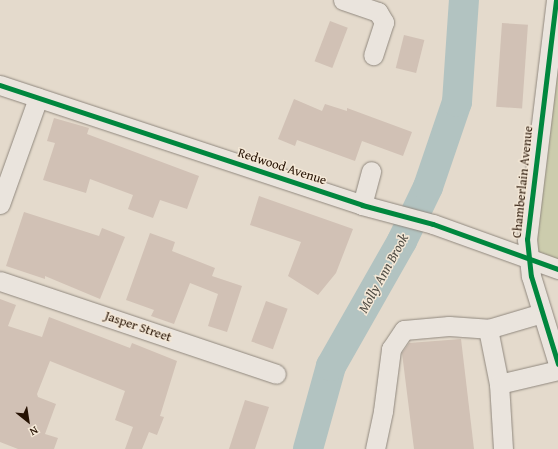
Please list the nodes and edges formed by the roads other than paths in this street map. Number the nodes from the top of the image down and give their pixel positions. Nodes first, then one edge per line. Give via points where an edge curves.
1 (343, 0) edge
2 (556, 0) edge
3 (373, 55) dead end
4 (0, 85) edge
5 (38, 98) junction
6 (371, 171) dead end
7 (0, 204) edge
8 (362, 205) junction
9 (528, 259) junction
10 (558, 269) edge
11 (0, 281) edge
12 (542, 313) junction
13 (488, 329) junction
14 (558, 364) edge
15 (558, 370) edge
16 (276, 374) dead end
17 (499, 384) junction
18 (375, 449) edge
19 (503, 449) edge

1 - 3 street via 378,12 384,22
2 - 9 street, Chamberlain Avenue via 528,222
4 - 5 street, Redwood Avenue
5 - 7 street
5 - 8 street, Redwood Avenue
6 - 8 street
8 - 9 street, Redwood Avenue via 433,224
9 - 10 street, Redwood Avenue
9 - 12 street, Chamberlain Avenue
11 - 16 street, Jasper Street
12 - 13 street
12 - 14 street, Chamberlain Avenue
13 - 17 street
13 - 18 street via 449,326 404,330 391,349
15 - 17 street
17 - 19 street

